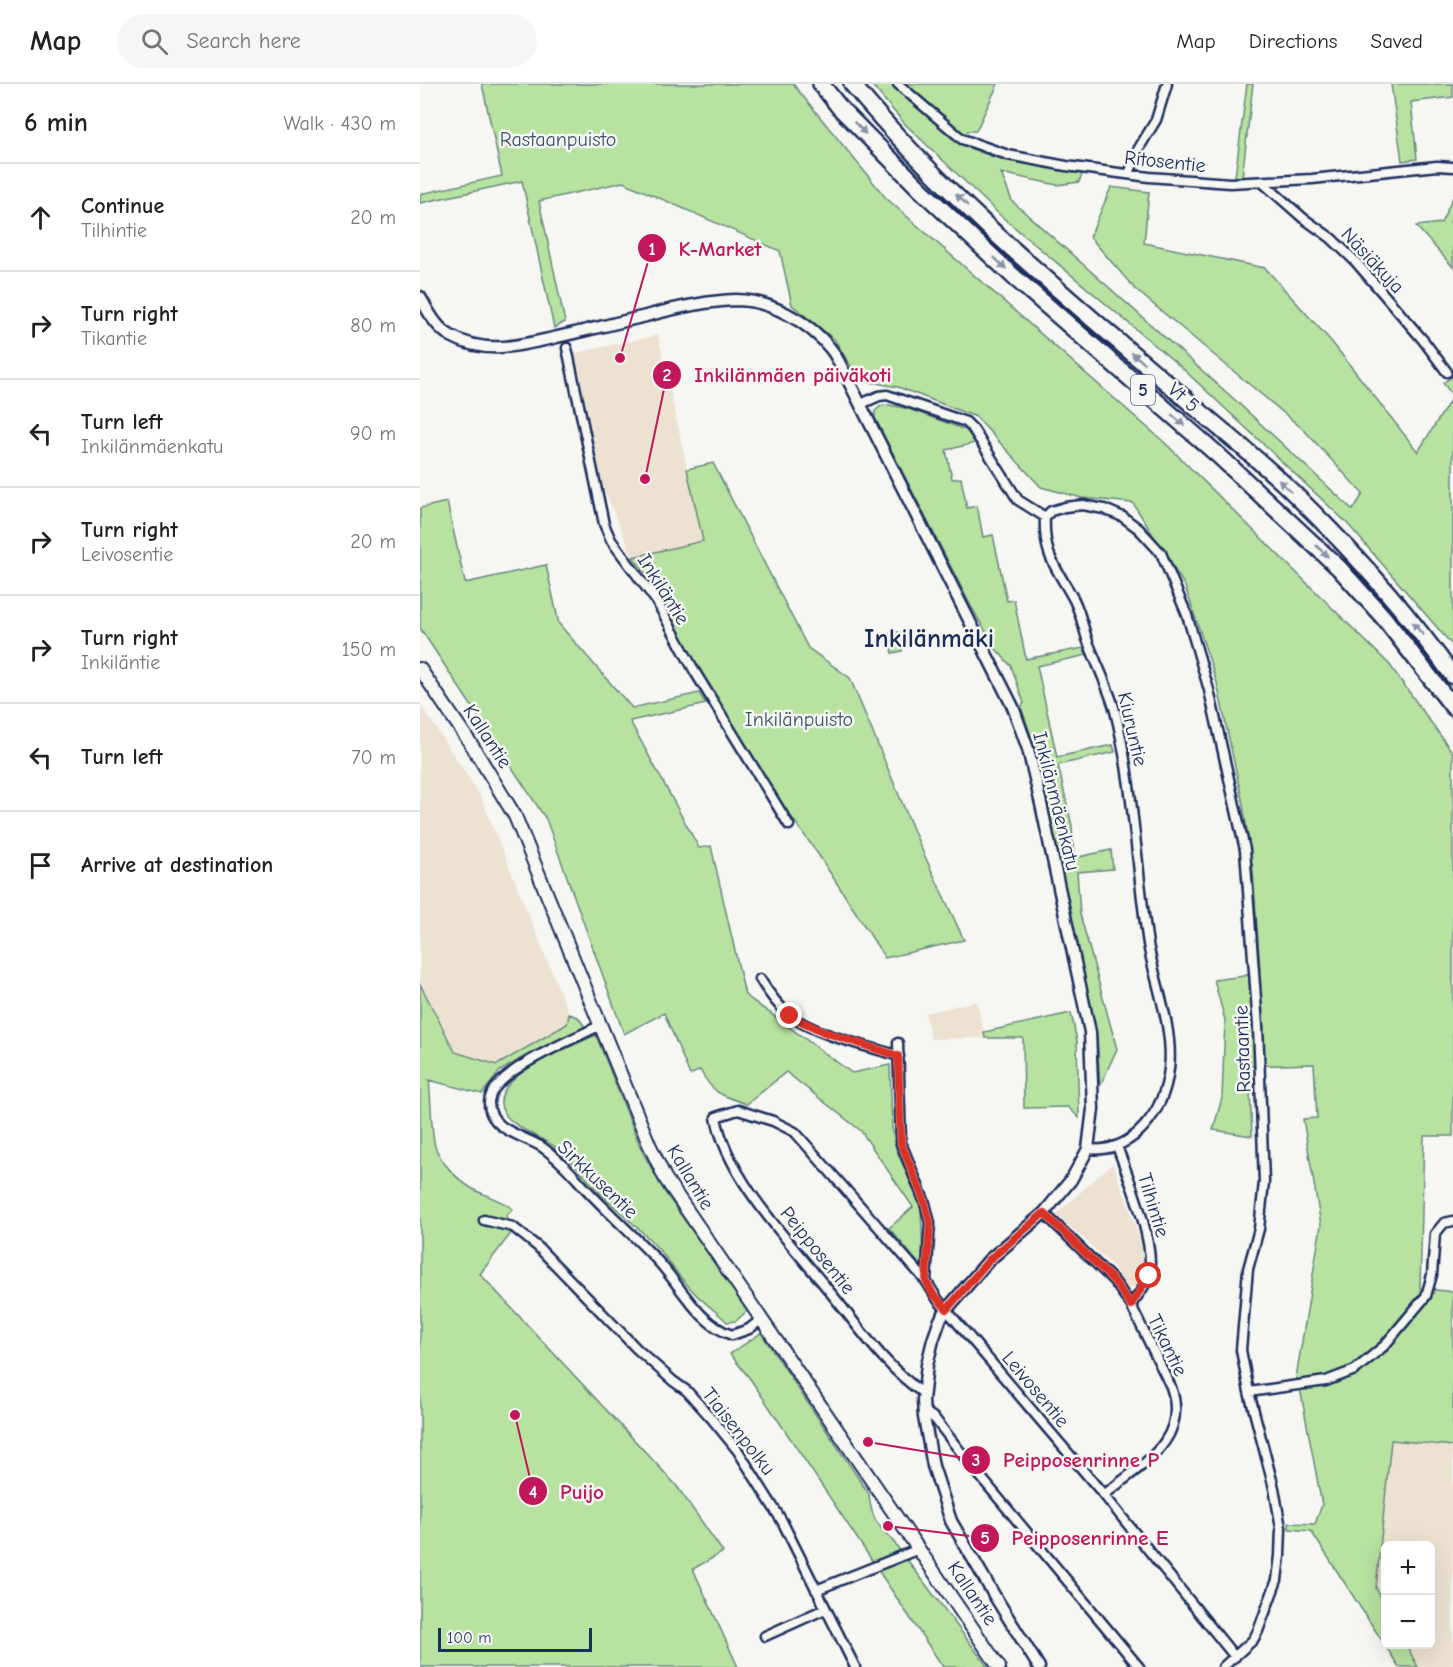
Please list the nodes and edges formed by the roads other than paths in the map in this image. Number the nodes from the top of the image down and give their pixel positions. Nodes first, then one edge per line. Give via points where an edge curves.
1 (821, 84) edge
2 (852, 84) edge
3 (898, 84) edge
4 (1167, 84) edge
5 (1453, 167) edge
6 (1129, 174) junction
7 (1263, 182) junction
8 (420, 297) edge
9 (567, 348) dead end
10 (1447, 372) dead end
11 (861, 404) junction
12 (1045, 517) junction
13 (420, 669) edge
14 (1453, 676) edge
15 (1453, 707) edge
16 (789, 825) dead end
17 (760, 979) dead end
18 (601, 1025) junction
19 (898, 1043) dead end
20 (898, 1056) junction
21 (722, 1114) joint
22 (1117, 1146) junction
23 (1088, 1149) junction
24 (1044, 1213) junction
25 (484, 1220) dead end
26 (1453, 1221) edge
27 (926, 1281) junction
28 (1131, 1305) junction
29 (947, 1309) junction
30 (762, 1319) junction
31 (1249, 1392) junction
32 (923, 1393) junction
33 (923, 1410) junction
34 (1104, 1495) junction
35 (919, 1549) junction
36 (816, 1590) junction
37 (825, 1609) junction
38 (765, 1636) dead end
39 (1235, 1657) junction
40 (855, 1667) edge
41 (999, 1667) edge
42 (1039, 1667) edge
43 (1138, 1667) edge
44 (1223, 1667) edge

1 -> 15 highway, Vt 5 / 5 via 921,190 1014,277 1226,462 1339,568 1384,618
14 -> 2 highway, Vt 5 / 5 via 1422,633 1342,542 1281,482 1002,238 925,164
3 - 6 street, Ritosentie via 969,143 1008,155
4 - 6 street via 1156,120
5 - 7 street, Ritosentie
6 - 7 street, Ritosentie via 1208,182
7 - 10 street, Näsiäkuja via 1355,261
8 - 11 street, Inkilänmäenkatu via 439,327 450,335 492,348 513,347 685,306 737,300 764,305 814,331 831,349
9 - 16 street, Inkiläntie via 604,524 611,540 657,602
11 - 12 street via 887,395 966,422 1018,500
11 - 23 street, Inkilänmäenkatu via 1013,707 1028,749 1090,1032 1093,1109
12 - 22 street, Kiuruntie via 1044,534 1053,568 1075,602 1114,709 1135,829 1149,948 1169,1052 1167,1083 1155,1112 1137,1135
12 - 31 street, Rastaantie via 1065,507 1104,509 1139,529 1153,543 1187,615 1219,729 1245,850 1258,1026 1264,1182 1242,1326 1241,1350
13 - 18 main road, Kallantie via 515,816
17 - 20 street via 790,1016 824,1032
18 - 30 main road, Kallantie via 665,1178
18 - 30 street, Sirkkusentie via 508,1074 491,1094 493,1117 556,1158 657,1260 715,1327 732,1335
19 - 20 street
20 - 27 street via 901,1143 930,1223
21 - 27 street, Leivosentie via 747,1112 795,1132
21 - 32 street, Peipposentie via 716,1117 722,1140 751,1194 890,1365
22 - 23 street, Kiuruntie
22 - 28 street, Tilhintie via 1151,1255 1149,1276
23 - 24 street, Inkilänmäenkatu via 1071,1180
24 - 28 street, Tikantie via 1114,1281
24 - 29 street, Inkilänmäenkatu via 989,1260
25 - 36 street, Tiaisenpolku via 513,1227 538,1247 637,1349 687,1391 757,1480
26 - 31 street via 1444,1223 1436,1234 1432,1275 1425,1296 1376,1353 1355,1370 1326,1381
27 - 29 street, Leivosentie
28 - 34 street, Tikantie via 1171,1387 1176,1417 1164,1444
29 - 32 street, Inkilänmäenkatu via 933,1340
29 - 34 street, Leivosentie
30 - 35 main road, Kallantie
31 - 39 street, Rastaantie via 1274,1488 1281,1528 1280,1556 1277,1580 1258,1631
32 - 33 street, Inkilänmäenkatu
33 - 42 street, Inkilänmäenkatu via 933,1466 951,1521
33 - 43 street via 935,1419
34 - 39 street, Leivosentie
35 - 36 street
35 - 41 main road, Kallantie
36 - 37 street, Tiaisenpolku
37 - 38 street
37 - 40 street, Tiaisenpolku
39 - 44 street, Rastaantie

